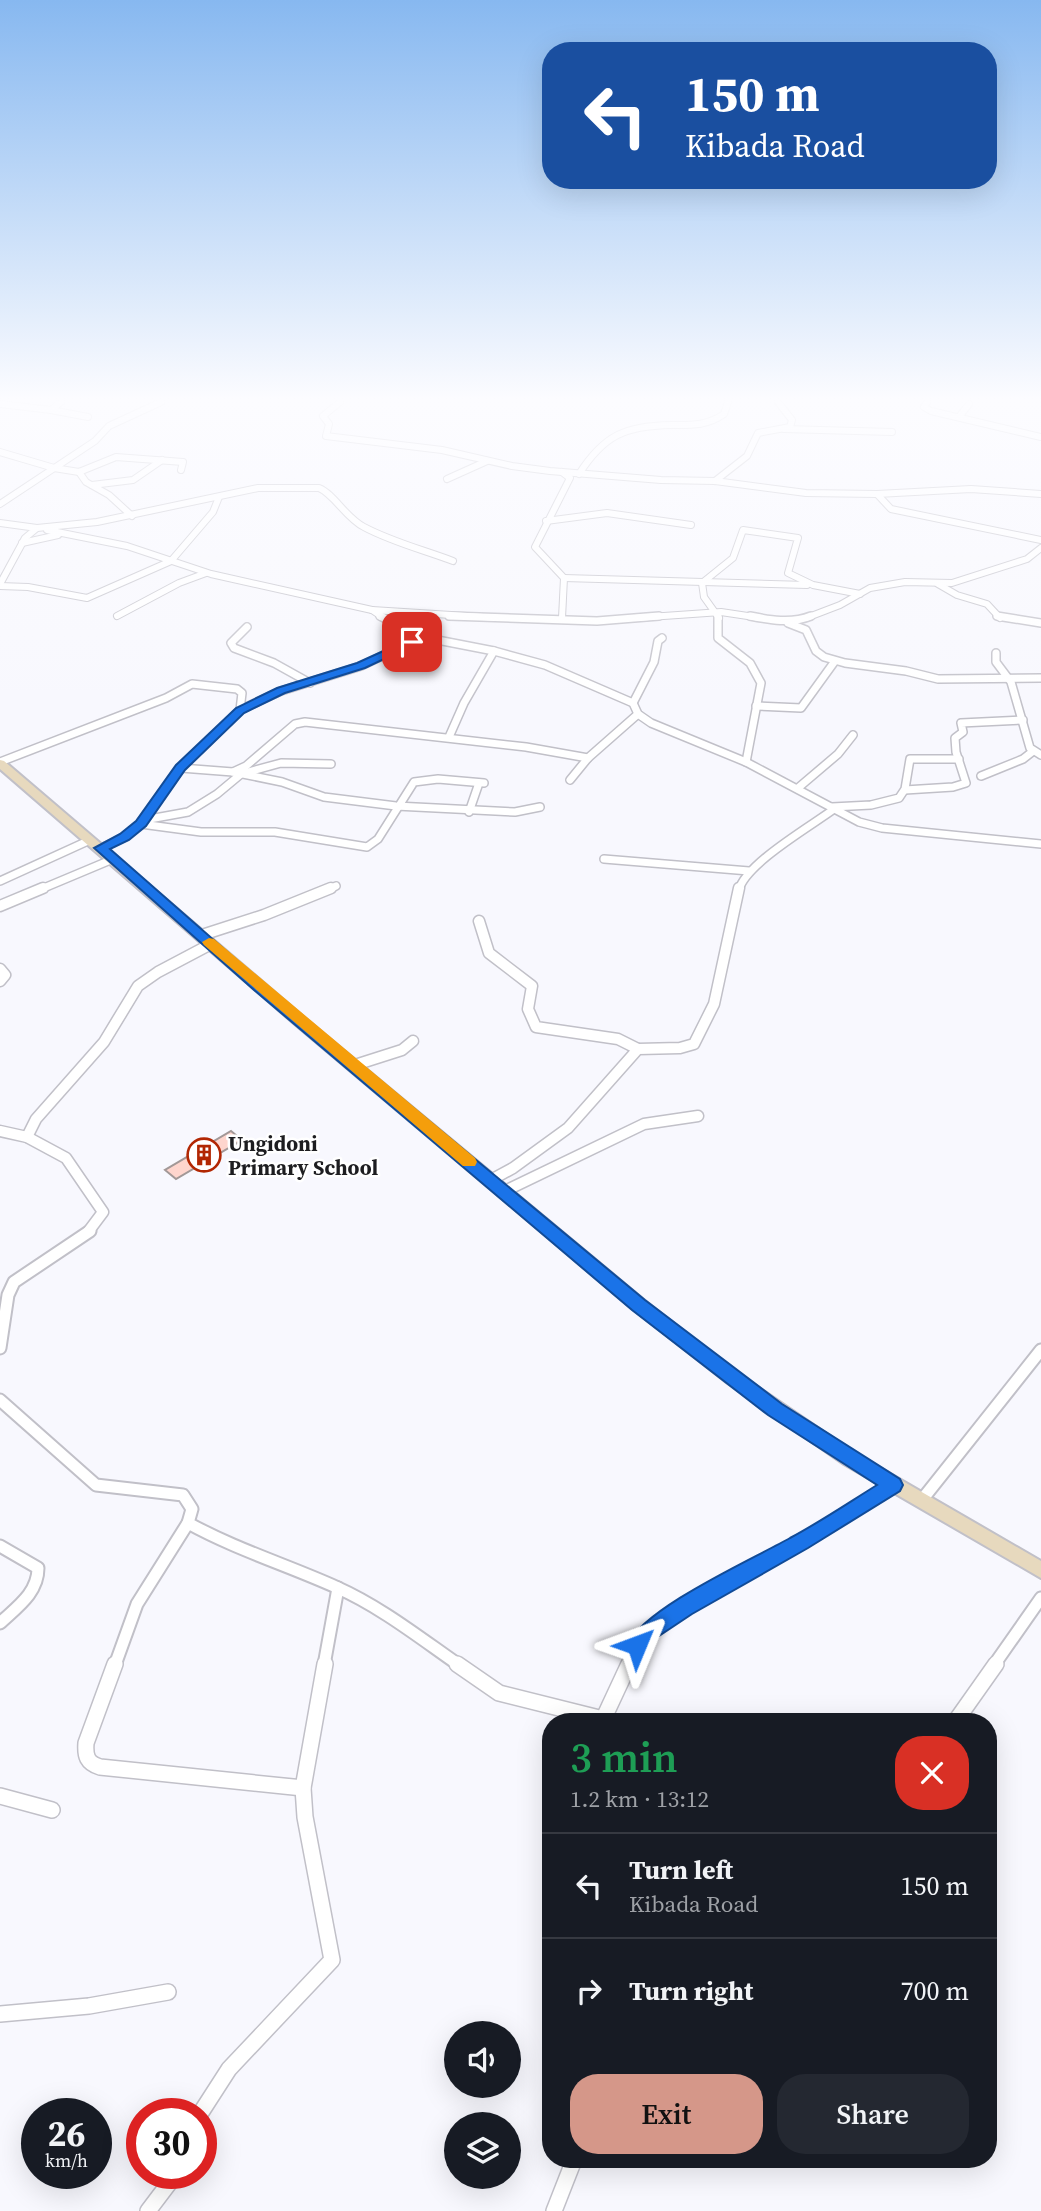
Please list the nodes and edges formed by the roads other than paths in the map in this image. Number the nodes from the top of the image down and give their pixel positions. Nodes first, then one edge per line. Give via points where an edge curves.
1 (120, 505) edge
2 (182, 505) edge
3 (216, 505) edge
4 (338, 505) edge
5 (554, 505) edge
6 (887, 505) edge
7 (132, 516) junction
8 (546, 521) junction
9 (0, 523) edge
10 (691, 525) dead end
11 (37, 528) junction
12 (66, 534) junction
13 (1041, 540) edge
14 (22, 543) junction
15 (1041, 548) edge
16 (171, 561) junction
17 (453, 561) dead end
18 (207, 573) junction
19 (564, 578) junction
20 (702, 583) junction
21 (938, 584) junction
22 (0, 585) edge
23 (811, 585) junction
24 (860, 594) junction
25 (372, 610) junction
26 (714, 612) junction
27 (117, 616) dead end
28 (812, 618) junction
29 (562, 619) junction
30 (779, 621) junction
31 (1041, 623) edge
32 (247, 627) dead end
33 (806, 630) junction
34 (422, 637) junction
35 (662, 638) dead end
36 (494, 651) junction
37 (996, 653) dead end
38 (835, 661) junction
39 (1007, 678) junction
40 (1041, 678) edge
41 (310, 683) junction
42 (633, 703) junction
43 (756, 706) junction
44 (240, 710) junction
45 (638, 714) junction
46 (1023, 720) junction
47 (853, 735) dead end
48 (449, 737) junction
49 (1032, 752) junction
50 (1041, 755) edge
51 (588, 758) junction
52 (959, 759) junction
53 (0, 762) edge
54 (746, 762) junction
55 (331, 764) dead end
56 (181, 768) junction
57 (237, 773) junction
58 (981, 776) dead end
59 (570, 780) dead end
60 (798, 788) junction
61 (905, 790) junction
62 (396, 806) junction
63 (540, 807) dead end
64 (833, 808) junction
65 (469, 811) junction
66 (143, 822) junction
67 (95, 844) junction
68 (1041, 844) edge
69 (113, 859) junction
70 (604, 859) dead end
71 (749, 871) junction
72 (0, 881) edge
73 (336, 886) dead end
74 (0, 906) edge
75 (479, 921) dead end
76 (206, 940) junction
77 (0, 970) edge
78 (0, 981) edge
79 (413, 1041) dead end
80 (638, 1049) junction
81 (355, 1065) junction
82 (698, 1116) dead end
83 (0, 1131) edge
84 (27, 1137) junction
85 (491, 1180) junction
86 (505, 1191) junction
87 (0, 1348) edge
88 (1041, 1350) edge
89 (0, 1400) edge
90 (893, 1485) junction
91 (921, 1501) junction
92 (188, 1523) junction
93 (0, 1546) edge
94 (1041, 1570) edge
95 (338, 1588) junction
96 (1041, 1598) edge
97 (0, 1623) edge
98 (573, 1713) edge
99 (606, 1713) edge
100 (961, 1713) edge
101 (303, 1788) junction
102 (0, 1796) edge
103 (52, 1810) dead end
104 (168, 1992) dead end
105 (0, 2014) edge
106 (210, 2098) edge
107 (571, 2168) edge
108 (165, 2189) edge
109 (148, 2211) edge
110 (554, 2211) edge

1 - 7 street
2 - 7 street
3 - 16 street
4 - 17 street via 363,527
5 - 8 street
6 - 13 street
7 - 11 street
8 - 10 street via 607,513
8 - 19 street via 535,547
9 - 11 street
11 - 12 street
11 - 14 street
12 - 14 street
12 - 16 street via 127,546
14 - 22 street
15 - 21 street via 1027,559 997,570
16 - 18 street
16 - 22 street via 82,599
18 - 25 street
18 - 27 street
19 - 20 street
19 - 29 street
20 - 23 street
20 - 23 street via 733,558 747,529 796,536 788,573
20 - 26 street via 704,597
21 - 24 street via 905,582
21 - 31 street via 957,596 987,604 1002,619
23 - 24 street
24 - 28 street
25 - 29 street
25 - 34 street
26 - 29 street via 632,620
26 - 30 street
26 - 43 street via 720,619 718,638 759,673
28 - 30 street
28 - 33 street
30 - 33 street
32 - 41 street via 231,643 234,648 275,663
33 - 38 street via 811,646
34 - 36 street
34 - 41 street via 361,666
35 - 42 street
36 - 42 street via 552,668
36 - 48 street
37 - 39 street via 996,662
38 - 39 street via 938,679
38 - 43 street via 802,709
39 - 40 street
39 - 46 street
41 - 44 street
42 - 45 street
43 - 54 street
44 - 53 street via 242,693 237,690 192,684 57,743
44 - 56 street
45 - 51 street
45 - 54 street
46 - 49 street
46 - 52 street via 961,723 963,732 955,738
47 - 60 street
48 - 51 street
48 - 57 street via 304,722 295,724
49 - 50 street
49 - 58 street
51 - 59 street
52 - 61 street via 910,759
52 - 61 street via 964,785
53 - 67 main road
54 - 60 street
55 - 57 street via 281,763
56 - 57 street
56 - 66 street
57 - 62 street via 324,797
57 - 66 street via 217,794 188,812
60 - 64 street
61 - 64 street via 900,798 887,803
62 - 65 street
62 - 65 street via 408,786 422,779 481,783
62 - 66 street via 378,839 367,847 275,832 201,832
63 - 65 street via 515,812
64 - 68 street via 871,826
64 - 71 street
66 - 67 street via 125,837
67 - 69 main road
67 - 72 street
69 - 74 street
69 - 76 main road
70 - 71 street
71 - 80 street via 737,892 714,1004 694,1044 679,1049
73 - 76 street
75 - 80 street via 489,953 532,986 528,1009 536,1027 618,1039
76 - 81 main road
76 - 84 street via 138,986 104,1042 36,1119
77 - 78 street via 5,975
79 - 81 street via 402,1050
80 - 85 street via 568,1128
81 - 85 main road
82 - 86 street via 644,1124
83 - 84 street
84 - 87 street via 66,1158 103,1212 90,1231 14,1282
85 - 86 main road
86 - 90 main road via 731,1377
88 - 91 street
89 - 92 street via 96,1485 183,1495 192,1509
90 - 91 main road
90 - 99 street via 646,1634
91 - 94 main road
92 - 95 street
92 - 101 street via 138,1604 86,1743 86,1758 100,1767
93 - 97 street via 38,1568 39,1578 33,1591
95 - 98 street via 383,1612 499,1693
95 - 101 street
96 - 100 street
101 - 106 street via 331,1960 229,2069
102 - 103 street
104 - 105 street via 89,2006
107 - 110 street
108 - 109 street

